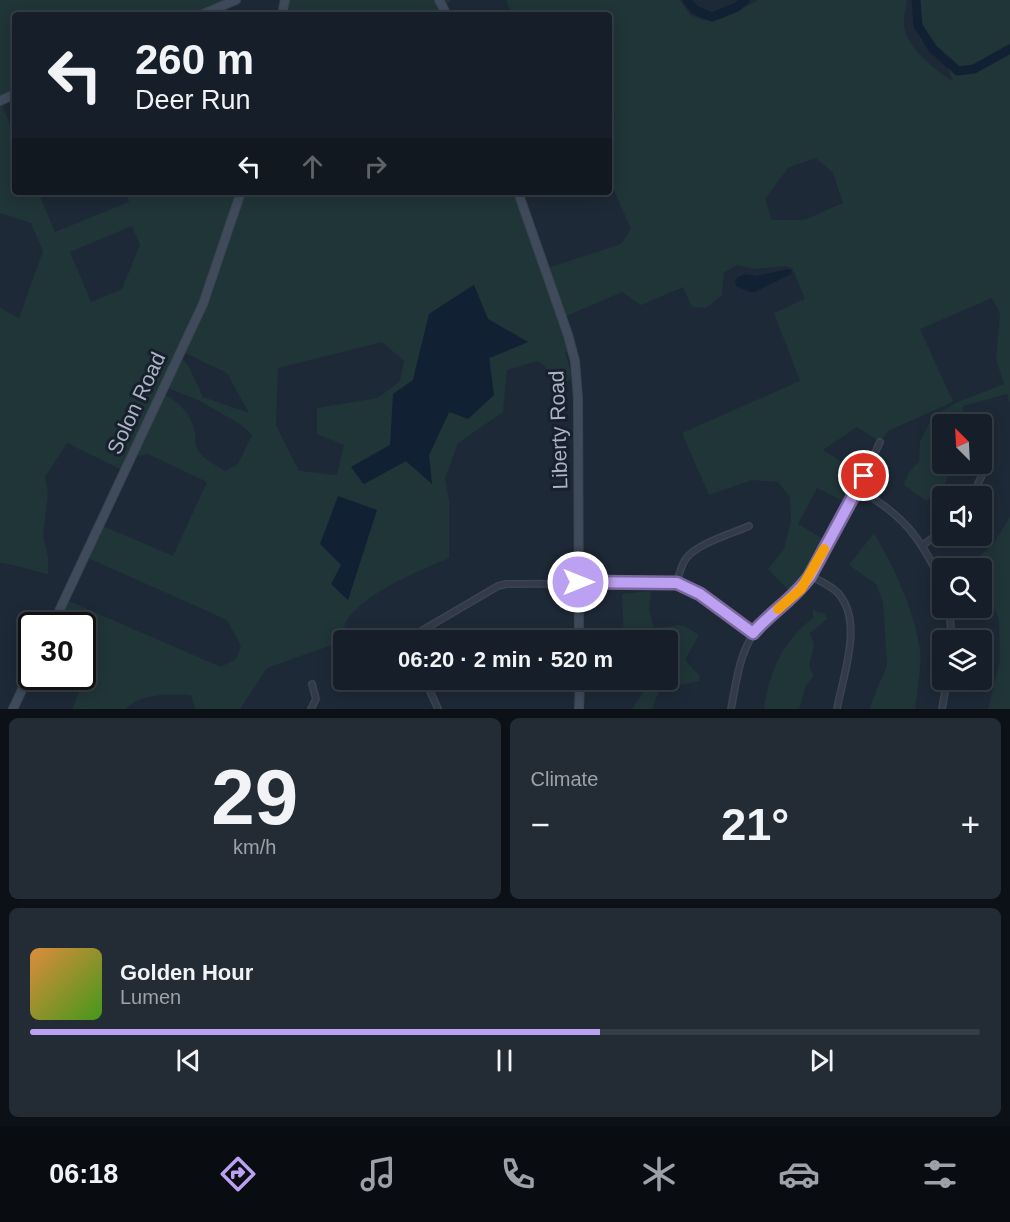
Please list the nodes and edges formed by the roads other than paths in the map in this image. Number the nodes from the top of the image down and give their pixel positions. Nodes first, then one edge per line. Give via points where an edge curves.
1 (236, 0) edge
2 (208, 12) edge
3 (240, 195) edge
4 (519, 195) edge
5 (880, 442) dead end
6 (858, 489) junction
7 (749, 526) dead end
8 (932, 538) edge
9 (923, 545) junction
10 (932, 563) edge
11 (810, 576) junction
12 (578, 582) junction
13 (677, 583) junction
14 (59, 612) edge
15 (423, 630) edge
16 (579, 630) edge
17 (753, 633) junction
18 (312, 684) dead end
19 (22, 690) edge
20 (429, 690) edge
21 (579, 690) edge
22 (945, 690) edge
23 (13, 709) edge
24 (311, 709) edge
25 (438, 709) edge
26 (579, 709) edge
27 (731, 709) edge
28 (837, 709) edge
29 (942, 709) edge

1 - 2 street
3 - 14 street, Solon Road via 203,304
4 - 12 street, Liberty Road via 575,361
5 - 6 street
6 - 9 street via 894,512
6 - 11 street
7 - 13 street via 690,554
8 - 9 street
9 - 10 street
11 - 17 street
11 - 28 street via 838,593 852,623
12 - 13 street
12 - 15 street via 498,586
12 - 16 street, Liberty Road
13 - 17 street via 700,594
17 - 27 street via 740,660
18 - 24 street via 316,699
19 - 23 street
20 - 25 street
21 - 26 street
22 - 29 street

